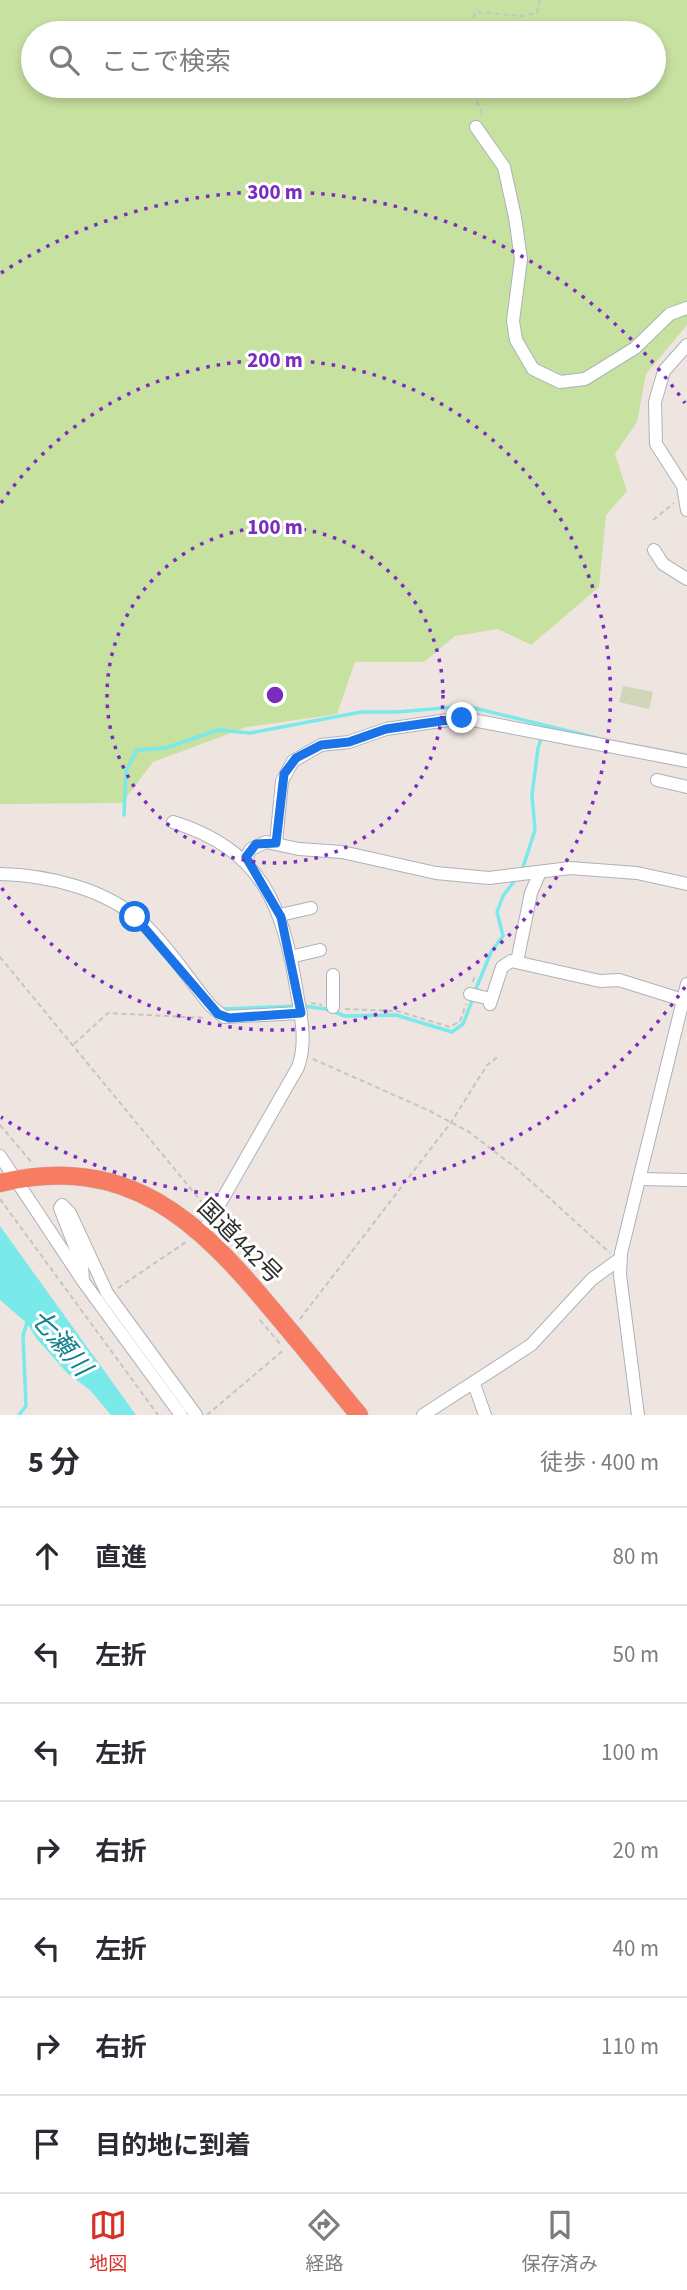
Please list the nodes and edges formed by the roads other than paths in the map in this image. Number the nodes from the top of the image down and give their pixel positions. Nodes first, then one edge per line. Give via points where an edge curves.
1 (476, 127) road end
2 (687, 308) edge
3 (687, 345) edge
4 (687, 510) edge
5 (654, 550) dead end
6 (687, 579) edge
7 (687, 761) edge
8 (657, 780) dead end
9 (687, 788) edge
10 (173, 822) dead end
11 (276, 843) junction
12 (247, 863) junction
13 (540, 872) junction
14 (0, 874) edge
15 (687, 884) edge
16 (312, 908) dead end
17 (280, 915) junction
18 (320, 950) dead end
19 (290, 957) junction
20 (517, 962) junction
21 (333, 975) dead end
22 (687, 984) edge
23 (470, 994) road end
24 (683, 1000) junction
25 (333, 1007) road end
26 (300, 1008) junction
27 (0, 1156) edge
28 (639, 1179) junction
29 (687, 1180) edge
30 (6, 1182) edge
31 (198, 1238) junction
32 (618, 1259) junction
33 (83, 1281) junction
34 (474, 1384) junction
35 (181, 1415) edge
36 (196, 1415) edge
37 (359, 1415) edge
38 (423, 1415) edge
39 (485, 1415) edge
40 (638, 1415) edge

1 - 2 street via 504,167 521,259 513,321 516,340 533,369 560,382 585,379 635,348 670,314
3 - 4 street via 664,371 655,402 658,451 680,480
5 - 6 street via 663,564
7 - 11 street via 462,718 386,729 349,742 321,745 293,761 282,780
8 - 9 street
10 - 12 street via 207,833
11 - 12 street via 255,845
11 - 13 street via 449,874 495,878
12 - 17 street
13 - 15 street via 577,868 637,873
13 - 20 street via 531,893
14 - 26 street via 76,886 103,897 141,922 214,1010 229,1018
16 - 17 street
17 - 19 street
18 - 19 street
19 - 26 street
20 - 23 street via 502,967 490,1002
20 - 24 street via 600,981 619,980
21 - 25 street
22 - 24 street
24 - 28 street
26 - 31 street via 302,1055 298,1067
27 - 30 street
28 - 29 street
28 - 32 street
30 - 31 highway, 国道442号 via 64,1175 127,1186 173,1209
30 - 33 street
31 - 37 highway, 国道442号 via 245,1277
32 - 34 street via 592,1279 531,1345
32 - 40 street
33 - 35 street
33 - 36 street via 82,1265 60,1206 70,1213 108,1294
34 - 38 street
34 - 39 street

